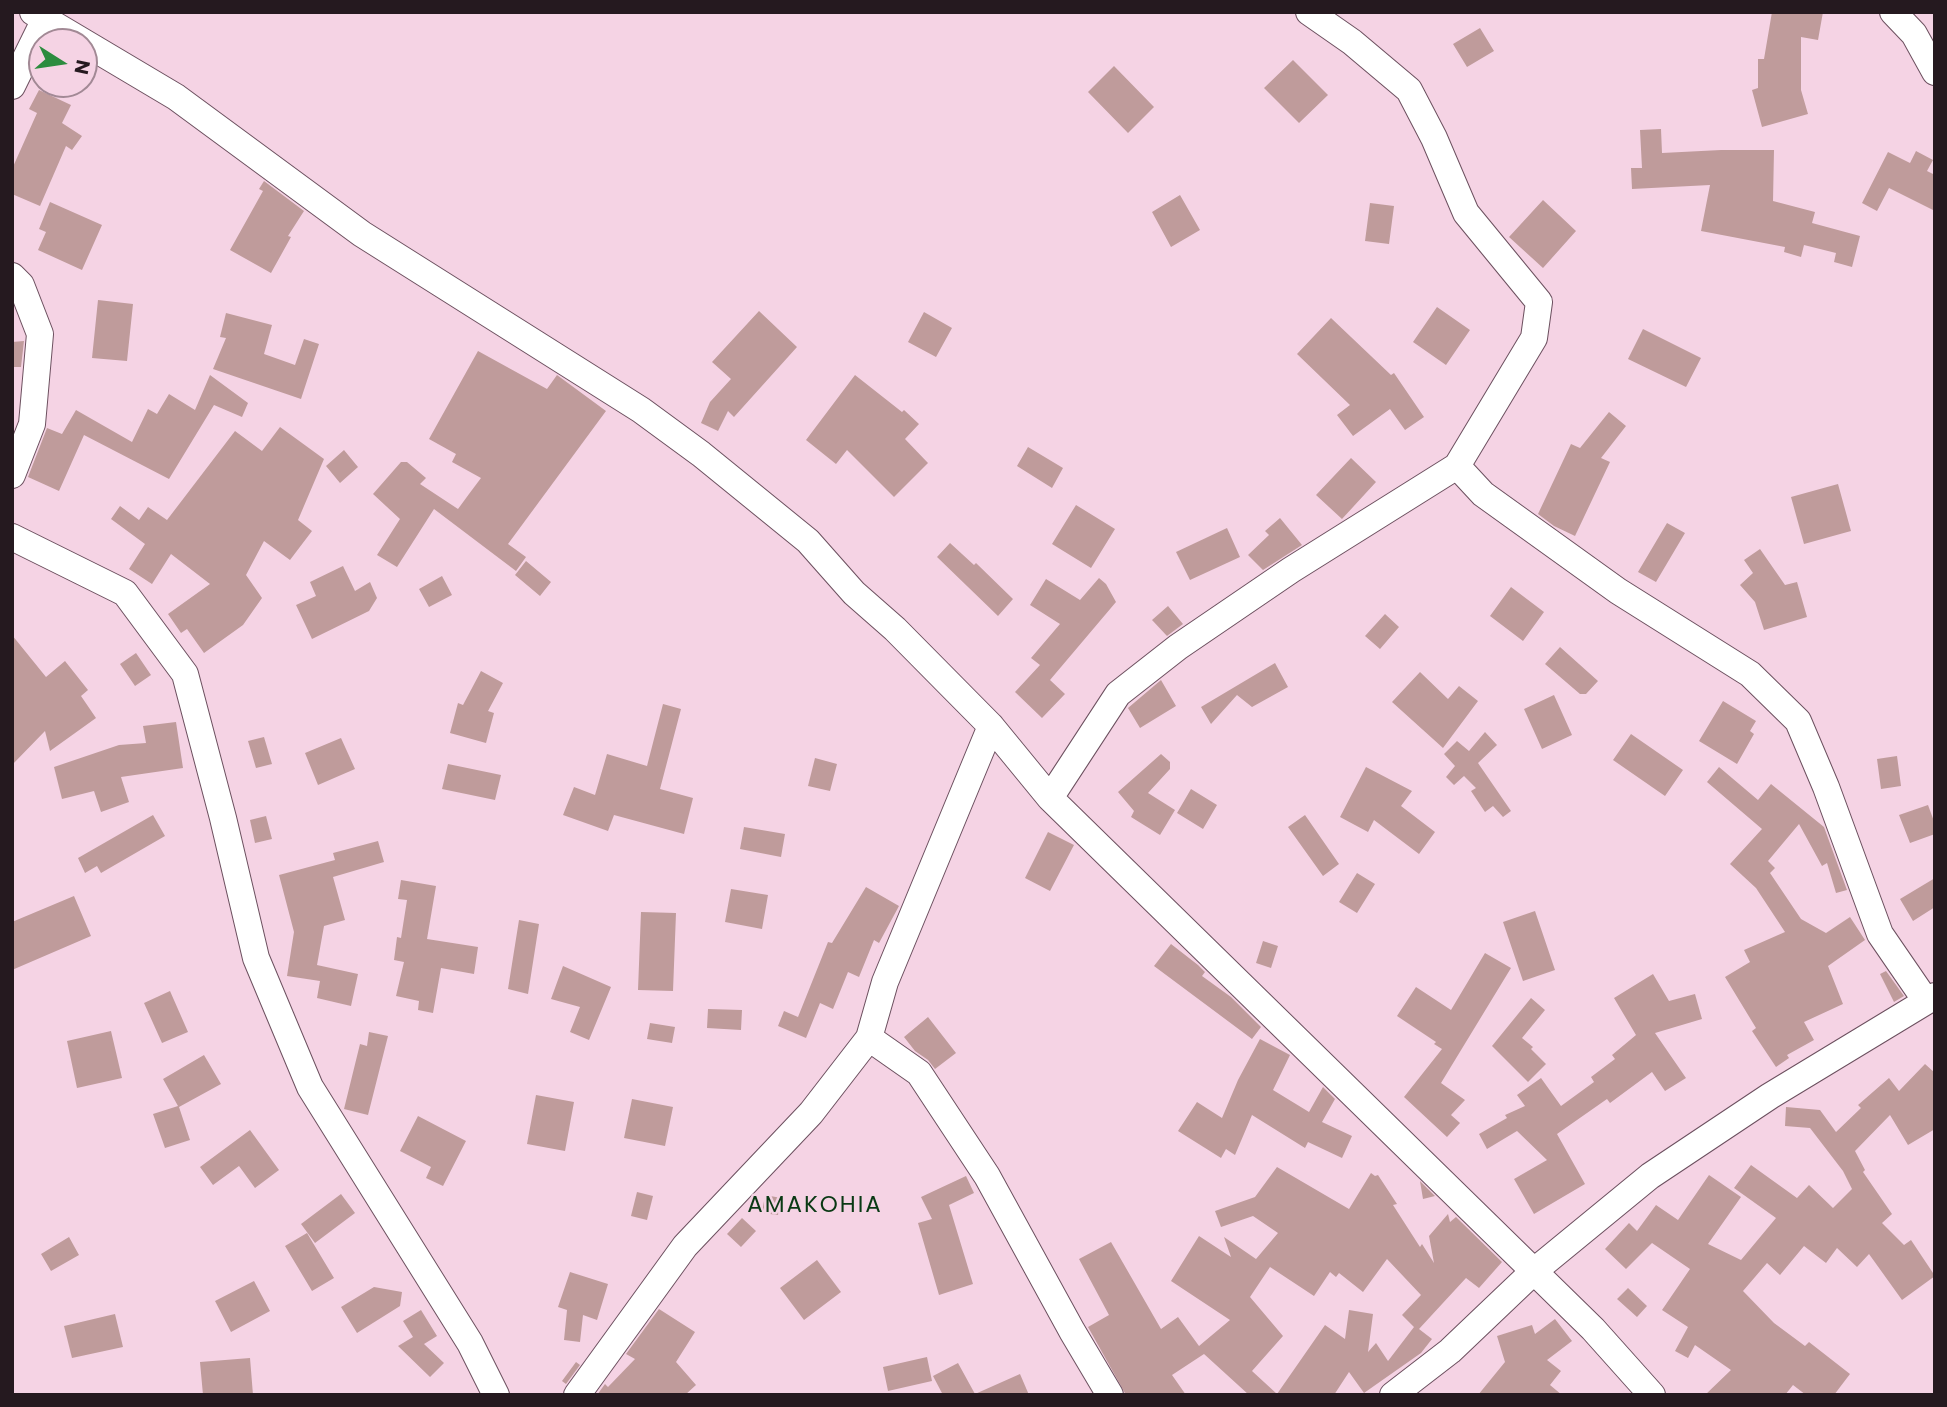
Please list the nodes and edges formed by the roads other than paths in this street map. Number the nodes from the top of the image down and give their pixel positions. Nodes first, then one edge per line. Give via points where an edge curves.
1 (1310, 12) edge
2 (1893, 12) edge
3 (39, 16) edge
4 (1935, 72) edge
5 (12, 86) edge
6 (12, 276) edge
7 (1457, 466) junction
8 (12, 475) edge
9 (12, 537) edge
10 (991, 726) junction
11 (1050, 798) junction
12 (1930, 998) edge
13 (869, 1038) junction
14 (1533, 1272) junction
15 (496, 1395) edge
16 (577, 1395) edge
17 (1110, 1395) edge
18 (1393, 1395) edge
19 (1652, 1395) edge

1 - 7 street via 1409,90 1466,213 1539,302 1534,338
2 - 4 street via 1914,34
3 - 5 street
3 - 10 street via 176,97 371,240 641,410 691,447 808,541 854,593
6 - 8 street via 21,285 40,334 32,424
7 - 11 street via 1291,570 1118,694
7 - 12 street via 1483,494 1618,591 1750,674 1798,720 1880,933
9 - 15 street via 125,593 185,674 256,958 310,1087 470,1343
10 - 11 street
10 - 13 street via 885,982
11 - 14 street
12 - 14 street via 1650,1176
13 - 16 street via 811,1112 685,1246
13 - 17 street via 919,1073 986,1176
14 - 18 street via 1450,1351
14 - 19 street

